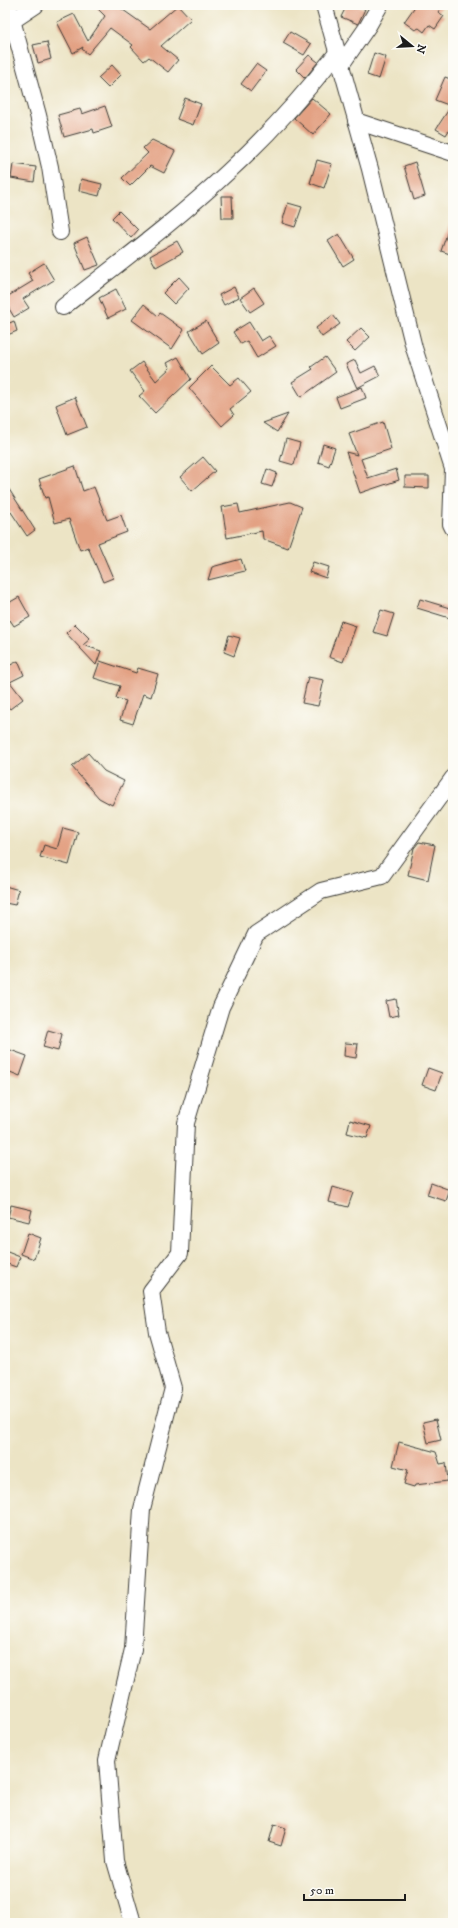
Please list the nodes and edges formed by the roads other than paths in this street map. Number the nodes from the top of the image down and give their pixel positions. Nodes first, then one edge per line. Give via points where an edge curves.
1 (8, 5) edge
2 (36, 5) edge
3 (324, 5) edge
4 (380, 5) edge
5 (12, 21) junction
6 (339, 59) junction
7 (356, 121) junction
8 (453, 153) edge
9 (60, 232) dead end
10 (63, 307) dead end
11 (453, 528) edge
12 (453, 778) edge
13 (132, 1923) edge

1 - 5 street
2 - 5 street
3 - 6 street
4 - 6 street via 368,26
5 - 9 street via 50,167
6 - 7 street
6 - 10 street via 230,171
7 - 8 street
7 - 11 street via 414,348 453,469
12 - 13 street via 382,876 321,891 256,934 221,1007 186,1123 180,1253 152,1292 157,1332 173,1388 142,1509 133,1649 107,1760 115,1862

